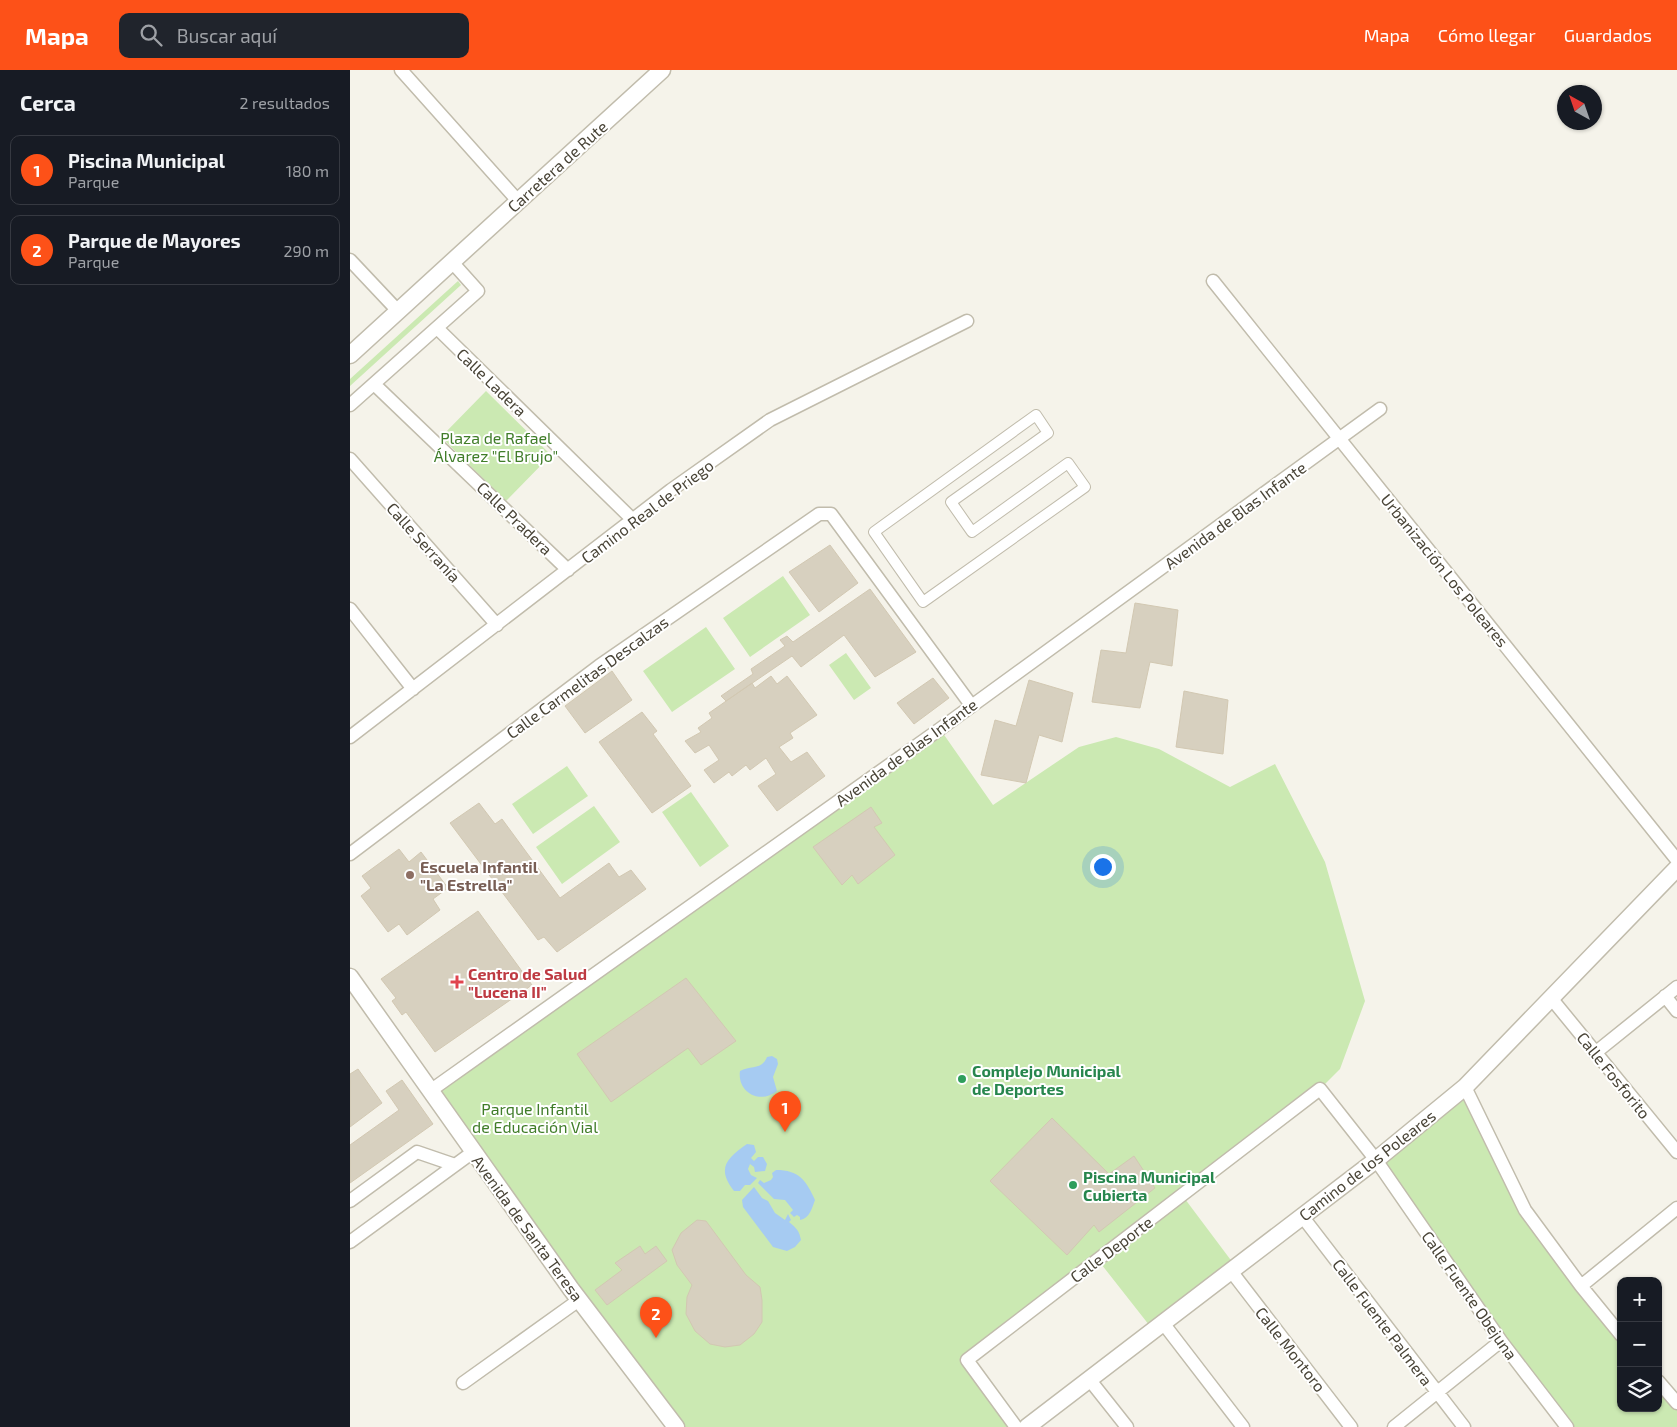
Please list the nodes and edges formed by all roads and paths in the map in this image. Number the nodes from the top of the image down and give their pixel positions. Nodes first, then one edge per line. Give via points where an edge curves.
1 (400, 70) edge
2 (662, 70) edge
3 (518, 201) junction
4 (350, 260) edge
5 (452, 262) junction
6 (1213, 281) dead end
7 (398, 312) junction
8 (967, 321) dead end
9 (437, 328) junction
10 (350, 356) edge
11 (374, 384) junction
12 (350, 405) edge
13 (1380, 409) dead end
14 (1340, 439) junction
15 (350, 459) edge
16 (633, 520) junction
17 (874, 532) joint
18 (568, 570) junction
19 (350, 609) edge
20 (497, 624) junction
21 (413, 689) junction
22 (971, 705) junction
23 (350, 738) edge
24 (350, 854) edge
25 (1677, 860) edge
26 (1677, 868) edge
27 (350, 977) edge
28 (1677, 987) edge
29 (1665, 996) junction
30 (1551, 998) junction
31 (1677, 1010) edge
32 (1595, 1053) junction
33 (1465, 1087) junction
34 (430, 1090) junction
35 (473, 1152) junction
36 (1677, 1152) edge
37 (1376, 1160) junction
38 (455, 1165) junction
39 (350, 1201) edge
40 (1677, 1208) edge
41 (1302, 1216) junction
42 (350, 1242) edge
43 (1231, 1271) junction
44 (1581, 1286) junction
45 (579, 1300) junction
46 (1162, 1323) junction
47 (1617, 1330) edge
48 (1500, 1341) junction
49 (1089, 1379) junction
50 (463, 1383) dead end
51 (1662, 1385) edge
52 (1437, 1392) junction
53 (1677, 1403) edge
54 (676, 1427) edge
55 (1016, 1427) edge
56 (1027, 1427) edge
57 (1127, 1427) edge
58 (1243, 1427) edge
59 (1351, 1427) edge
60 (1394, 1427) edge
61 (1464, 1427) edge
62 (1567, 1427) edge

1 - 3 street
2 - 3 street, Carretera de Rute
3 - 5 street, Carretera de Rute
4 - 7 street
5 - 7 street, Carretera de Rute
5 - 9 street via 478,291
6 - 14 street, Urbanización Los Poleares
7 - 10 street, Carretera de Rute
8 - 16 street, Camino Real de Priego via 770,420
9 - 11 street
9 - 16 street, Calle Ladera
11 - 12 street
11 - 18 street, Calle Pradera
13 - 14 street, Avenida de Blas Infante
14 - 22 street, Avenida de Blas Infante
14 - 25 street, Urbanización Los Poleares
15 - 20 street, Calle Serranía
16 - 18 street, Camino Real de Priego
17 - 17 street via 1036,415 1048,433 951,502 972,532 1068,463 1085,487 923,602
18 - 20 street, Camino Real de Priego
19 - 21 street
20 - 21 street, Camino Real de Priego
21 - 23 street, Camino Real de Priego
22 - 24 street, Calle Carmelitas Descalzas via 831,514 819,514 599,666
22 - 34 street, Avenida de Blas Infante
26 - 30 street, Camino de los Poleares
27 - 34 street, Avenida de Santa Teresa
28 - 29 street
29 - 31 street
29 - 32 street
30 - 32 street, Calle Fosforito
30 - 33 street, Camino de los Poleares
32 - 36 street, Calle Fosforito
33 - 37 street, Camino de los Poleares
33 - 44 street via 1525,1210
34 - 35 street, Avenida de Santa Teresa
35 - 38 street
35 - 45 street, Avenida de Santa Teresa
37 - 41 street, Camino de los Poleares
37 - 48 street, Calle Fuente Obejuna
37 - 55 street, Calle Deporte via 1320,1089 968,1360
38 - 39 street via 417,1152
38 - 42 street
40 - 44 street
41 - 43 street, Camino de los Poleares
41 - 52 street, Calle Fuente Palmera
43 - 46 street, Camino de los Poleares
43 - 59 street, Calle Montoro
44 - 47 street
45 - 50 street
45 - 54 street, Avenida de Santa Teresa
46 - 49 street, Camino de los Poleares
46 - 58 street
48 - 52 street
48 - 62 street, Calle Fuente Obejuna
49 - 56 street, Camino de los Poleares
49 - 57 street
51 - 53 street
52 - 60 street
52 - 61 street, Calle Fuente Palmera

